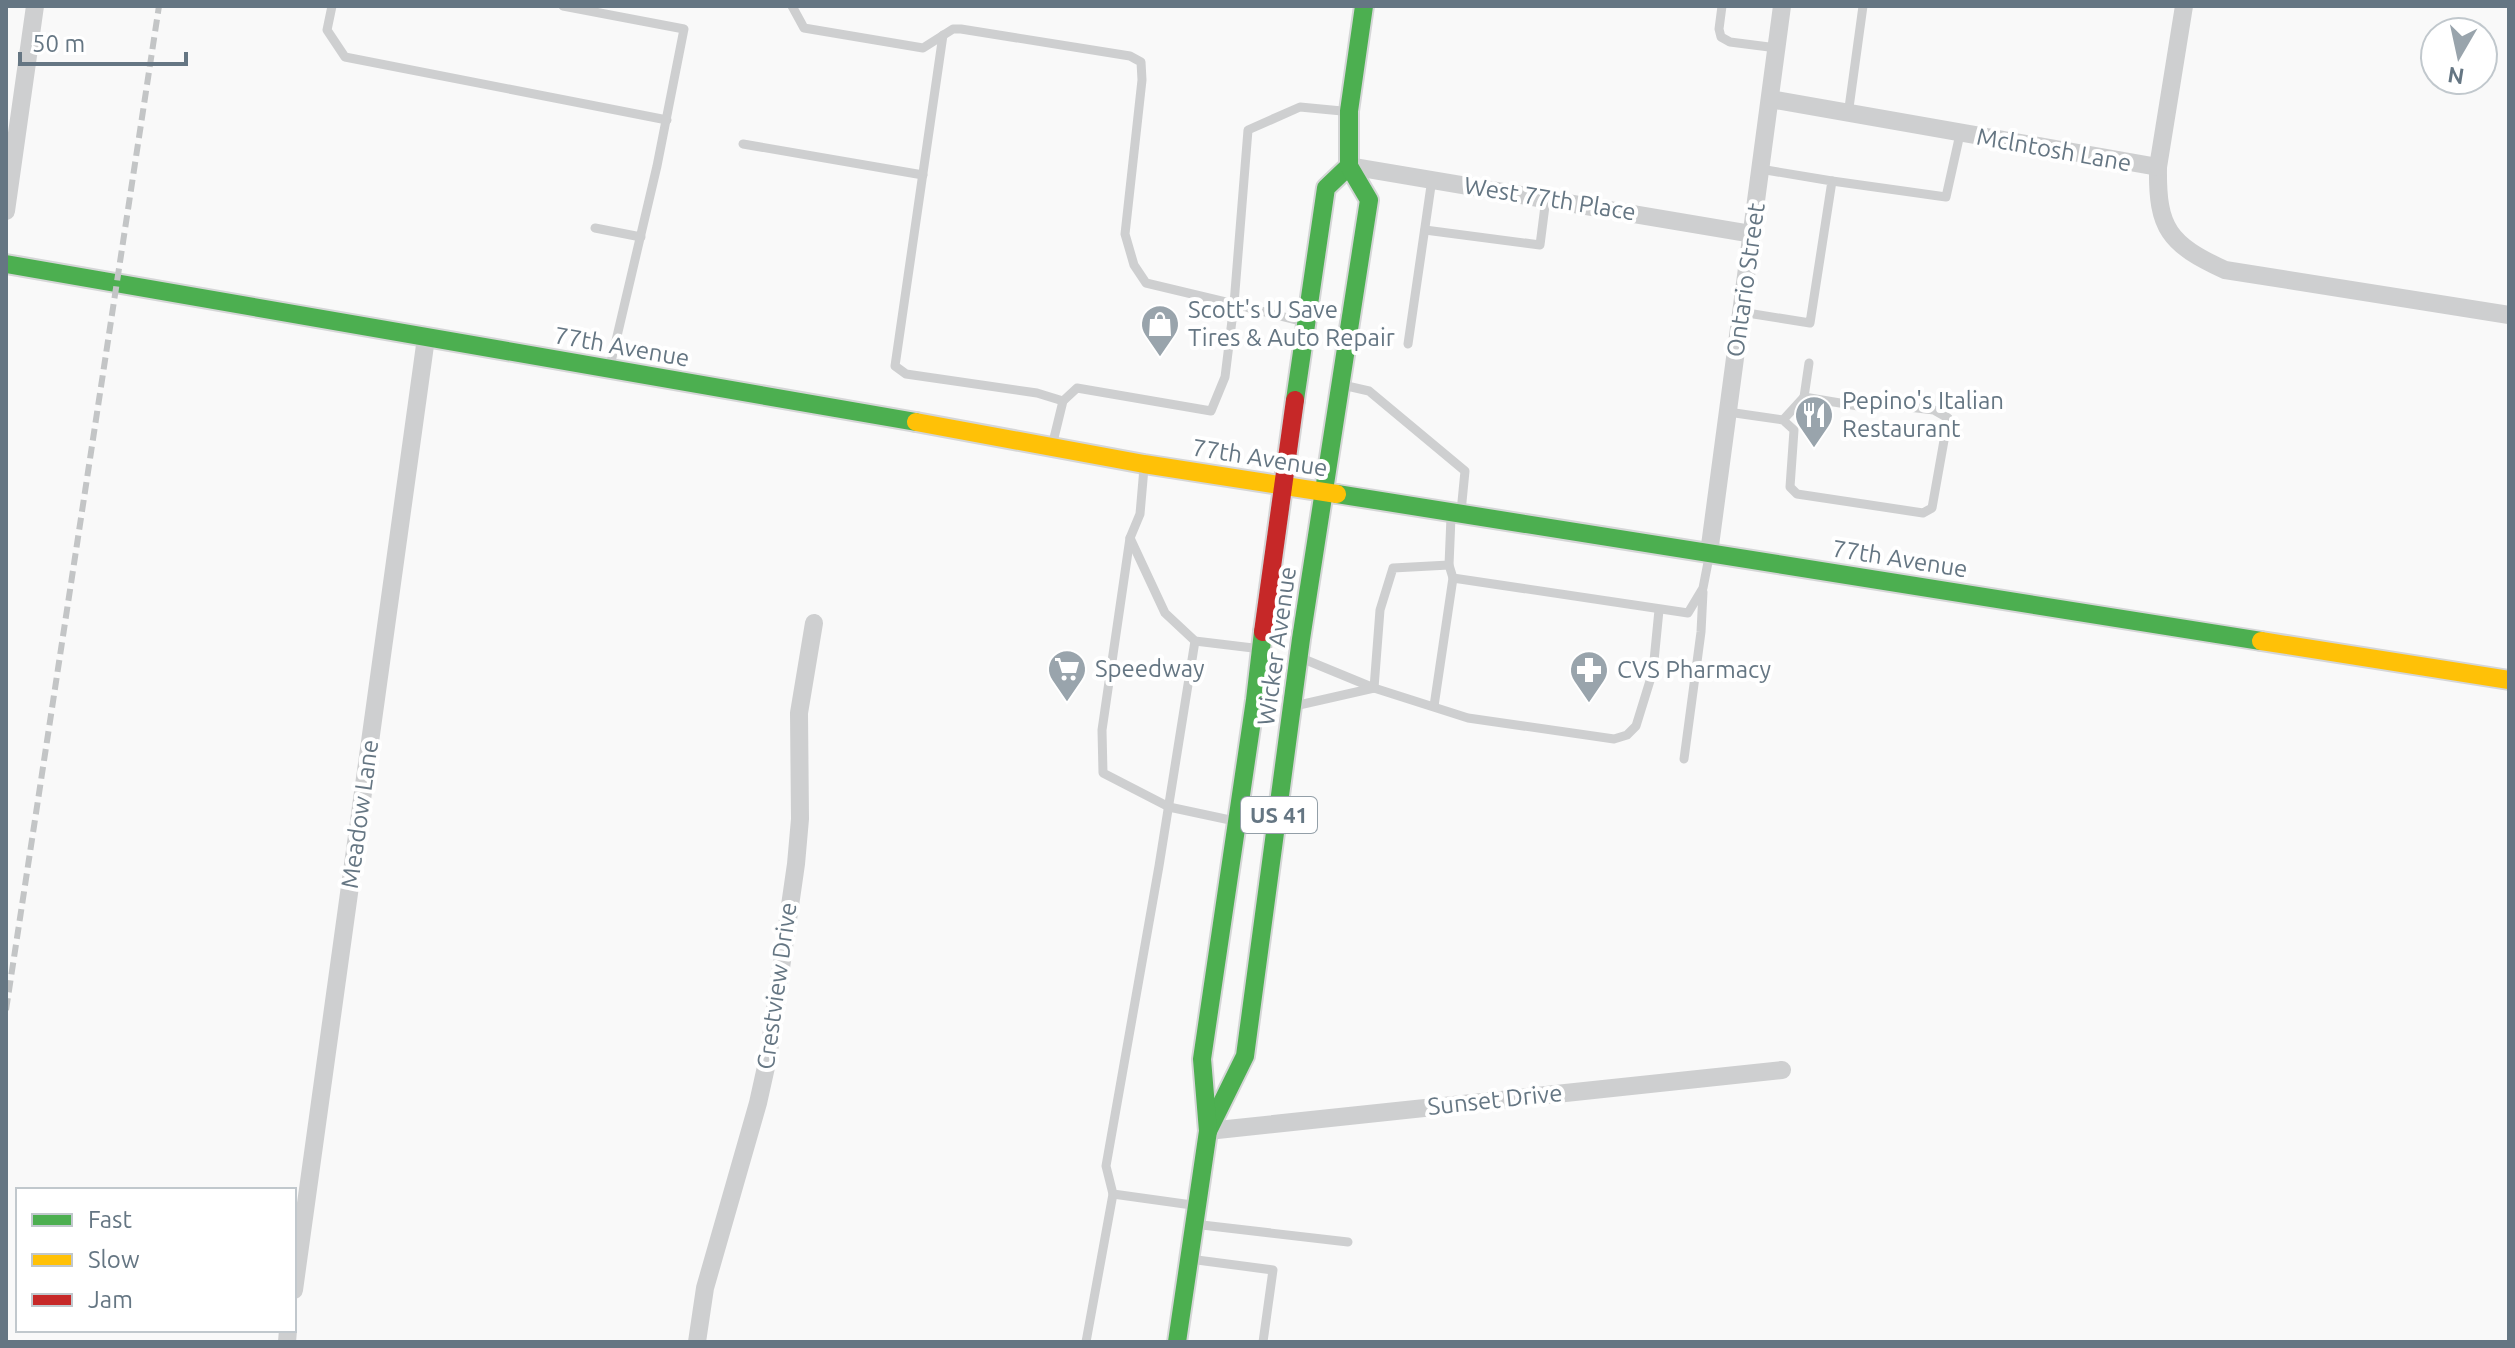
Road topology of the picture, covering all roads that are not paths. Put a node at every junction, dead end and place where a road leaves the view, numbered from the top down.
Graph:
1 (35, 6) edge
2 (332, 6) edge
3 (563, 6) edge
4 (792, 6) edge
5 (1364, 6) edge
6 (1722, 6) edge
7 (1782, 6) edge
8 (1863, 6) edge
9 (2184, 6) edge
10 (943, 35) junction
11 (1777, 48) junction
12 (1770, 99) junction
13 (1349, 111) junction
14 (1848, 115) junction
15 (667, 120) junction
16 (1960, 134) junction
17 (743, 144) dead end
18 (1349, 166) junction
19 (2158, 167) junction
20 (1760, 169) junction
21 (923, 175) junction
22 (1432, 179) junction
23 (1832, 181) junction
24 (1546, 198) junction
25 (6, 211) edge
26 (595, 228) dead end
27 (1425, 230) junction
28 (1752, 234) junction
29 (641, 237) junction
30 (6, 264) edge
31 (1234, 304) junction
32 (1741, 312) junction
33 (2509, 315) edge
34 (1307, 322) junction
35 (426, 338) junction
36 (1408, 344) dead end
37 (1809, 363) dead end
38 (609, 369) junction
39 (1340, 384) junction
40 (1804, 397) junction
41 (1063, 401) junction
42 (1728, 412) junction
43 (1783, 420) junction
44 (1053, 446) junction
45 (1144, 464) junction
46 (1283, 486) junction
47 (1325, 493) junction
48 (1456, 514) junction
49 (1130, 538) junction
50 (1709, 553) junction
51 (1449, 565) junction
52 (1453, 578) junction
53 (1703, 588) junction
54 (1659, 610) junction
55 (814, 623) dead end
56 (1195, 641) junction
57 (1260, 649) junction
58 (1299, 657) junction
59 (2509, 680) edge
60 (1374, 688) junction
61 (1294, 706) junction
62 (1434, 706) junction
63 (1684, 759) dead end
64 (1169, 807) junction
65 (1237, 821) junction
66 (1782, 1070) dead end
67 (1208, 1131) junction
68 (1113, 1194) junction
69 (1196, 1215) junction
70 (1348, 1242) dead end
71 (1189, 1259) junction
72 (296, 1276) edge
73 (697, 1342) edge
74 (1086, 1342) edge
75 (1177, 1342) edge
76 (1263, 1342) edge

1 - 25 street
2 - 15 lane
3 - 15 lane
4 - 10 lane
5 - 13 main road, Wicker Avenue / US 41
6 - 11 lane
7 - 11 street, Ontario Street
8 - 14 lane
9 - 19 street
10 - 21 lane
10 - 31 lane
11 - 12 street, Ontario Street
12 - 14 street, Mclntosh Lane
12 - 20 street, Ontario Street
13 - 18 main road, Wicker Avenue / US 41
13 - 31 lane
14 - 16 street, Mclntosh Lane
15 - 29 lane
16 - 19 street, Mclntosh Lane
16 - 23 lane
17 - 21 lane
18 - 22 street, West 77th Place
18 - 34 main road, Wicker Avenue / US 41
18 - 39 main road, Wicker Avenue / US 41
19 - 33 street, Mclntosh Lane
20 - 23 lane
20 - 28 street, Ontario Street
21 - 41 lane
22 - 24 street, West 77th Place
22 - 27 lane
23 - 32 lane
24 - 27 lane
24 - 28 street, West 77th Place
26 - 29 lane
27 - 36 lane
28 - 32 street, Ontario Street
29 - 38 lane
30 - 35 main road, 77th Avenue
31 - 34 lane
31 - 41 lane
32 - 42 street, Ontario Street
34 - 46 main road, Wicker Avenue / US 41
35 - 38 main road, 77th Avenue
35 - 72 street, Meadow Lane
37 - 40 lane
38 - 44 main road, 77th Avenue
39 - 47 main road, Wicker Avenue / US 41
39 - 48 lane
40 - 43 lane
40 - 43 lane
41 - 44 lane
42 - 43 lane
42 - 50 street, Ontario Street
44 - 45 main road, 77th Avenue
45 - 46 main road, 77th Avenue
45 - 49 lane
46 - 47 main road, 77th Avenue
46 - 57 main road, Wicker Avenue / US 41
47 - 48 main road, 77th Avenue
47 - 58 main road, Wicker Avenue / US 41
48 - 50 main road, 77th Avenue
48 - 51 lane
49 - 56 lane
49 - 64 lane
50 - 53 lane
50 - 59 main road, 77th Avenue
51 - 52 lane
51 - 60 lane
52 - 54 lane
52 - 62 lane
53 - 54 lane
53 - 63 lane
54 - 62 lane
55 - 73 street, Crestview Drive
56 - 57 lane
56 - 64 lane
57 - 65 main road, Wicker Avenue / US 41
58 - 60 lane
58 - 61 main road, Wicker Avenue / US 41
60 - 61 lane
60 - 62 lane
61 - 67 main road, Wicker Avenue / US 41
64 - 65 lane
64 - 68 lane
65 - 67 main road, Wicker Avenue / US 41
66 - 67 street, Sunset Drive
67 - 69 main road, Wicker Avenue / US 41
68 - 69 lane
68 - 74 lane
69 - 70 lane
69 - 71 main road, Wicker Avenue / US 41
71 - 75 main road, Wicker Avenue / US 41
71 - 76 lane

